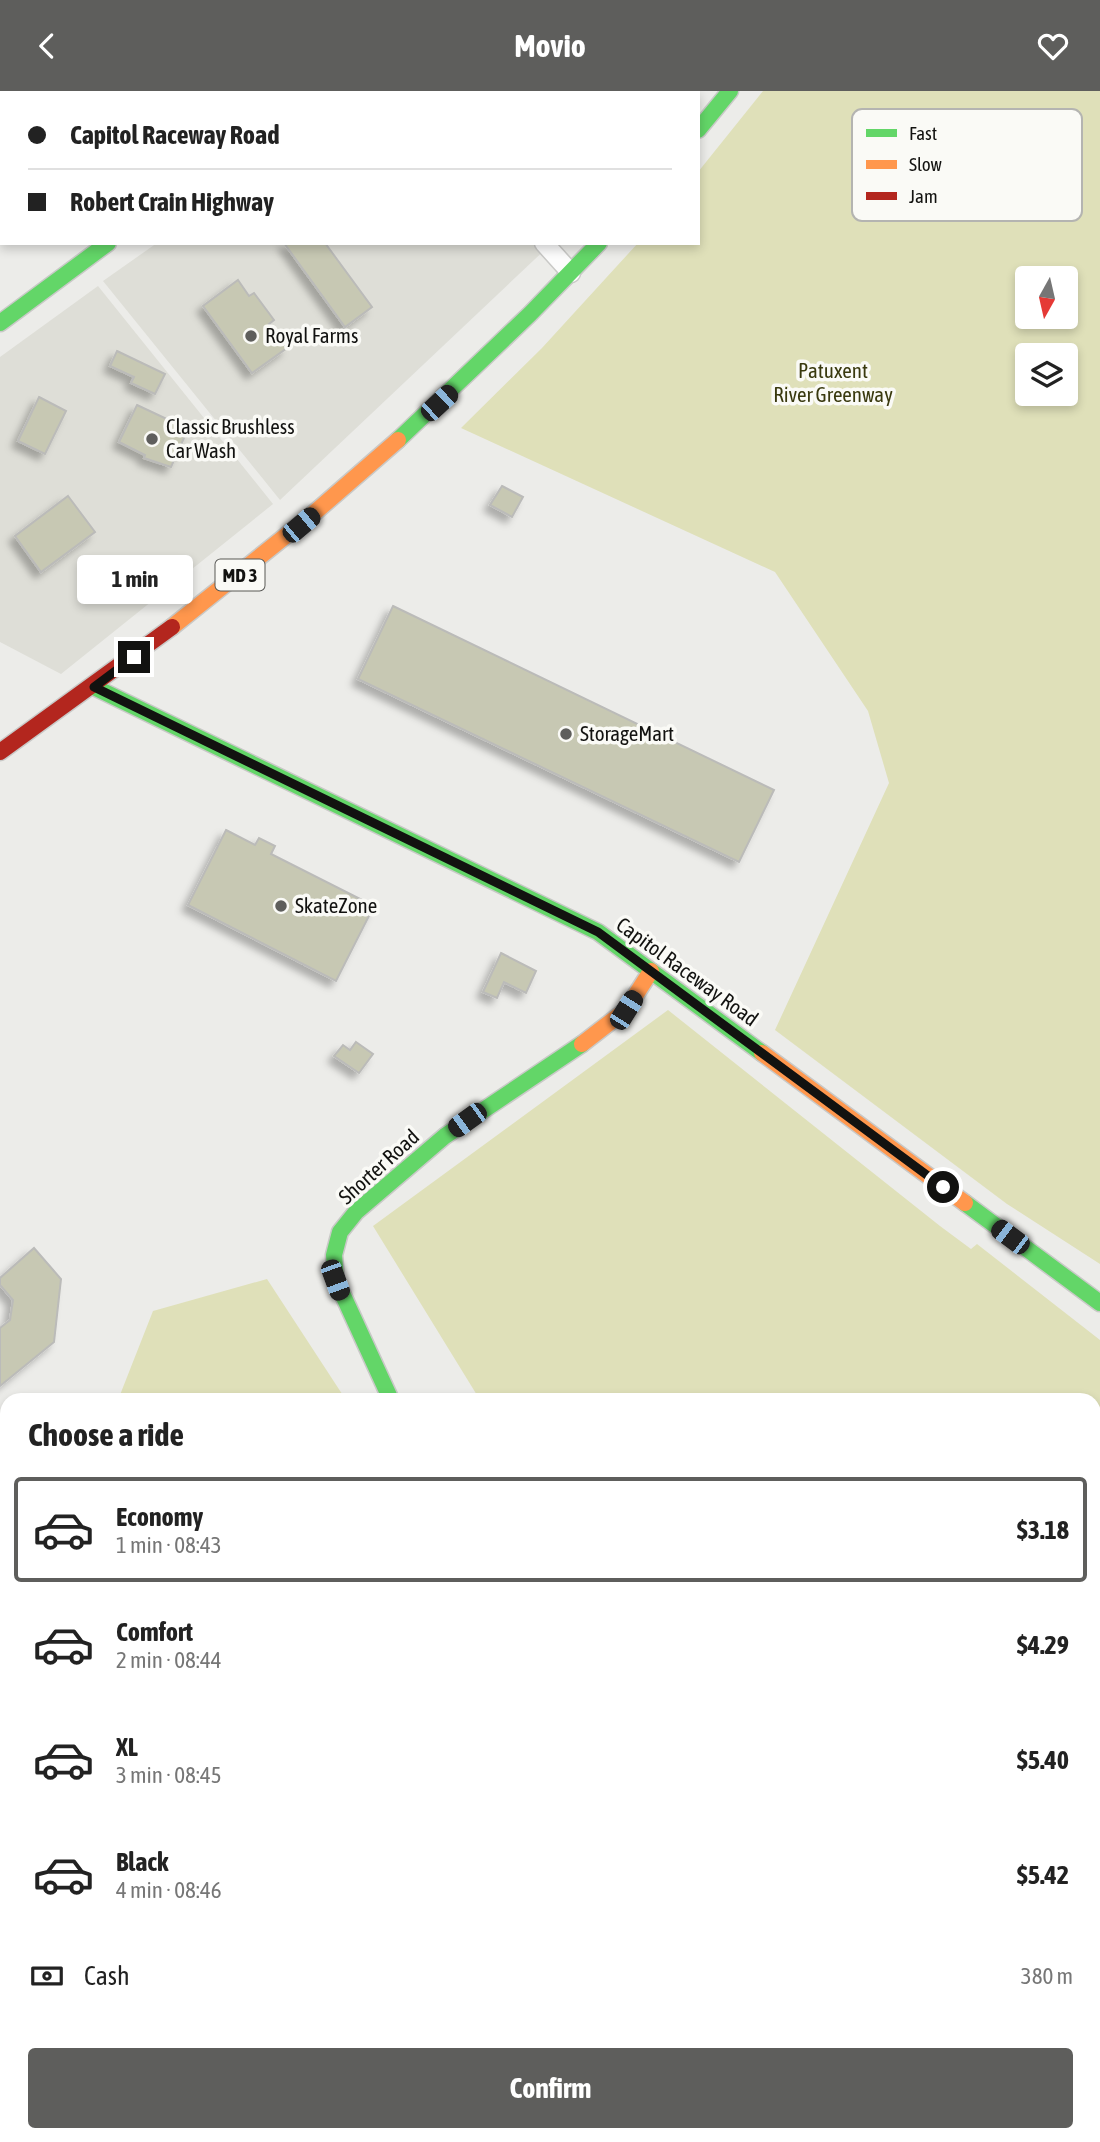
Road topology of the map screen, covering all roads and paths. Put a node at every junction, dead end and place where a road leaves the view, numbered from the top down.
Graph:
1 (730, 91) edge
2 (700, 128) edge
3 (105, 245) edge
4 (546, 245) edge
5 (597, 245) edge
6 (571, 273) junction
7 (0, 323) edge
8 (94, 687) junction
9 (0, 752) edge
10 (651, 971) junction
11 (1100, 1303) edge
12 (388, 1393) edge

1 - 2 main road
3 - 7 main road
4 - 6 street
5 - 6 main road, MD 3
6 - 8 main road, MD 3
8 - 9 main road, MD 3
8 - 10 main road, Capitol Raceway Road
10 - 11 main road, Capitol Raceway Road
10 - 12 main road, Shorter Road

